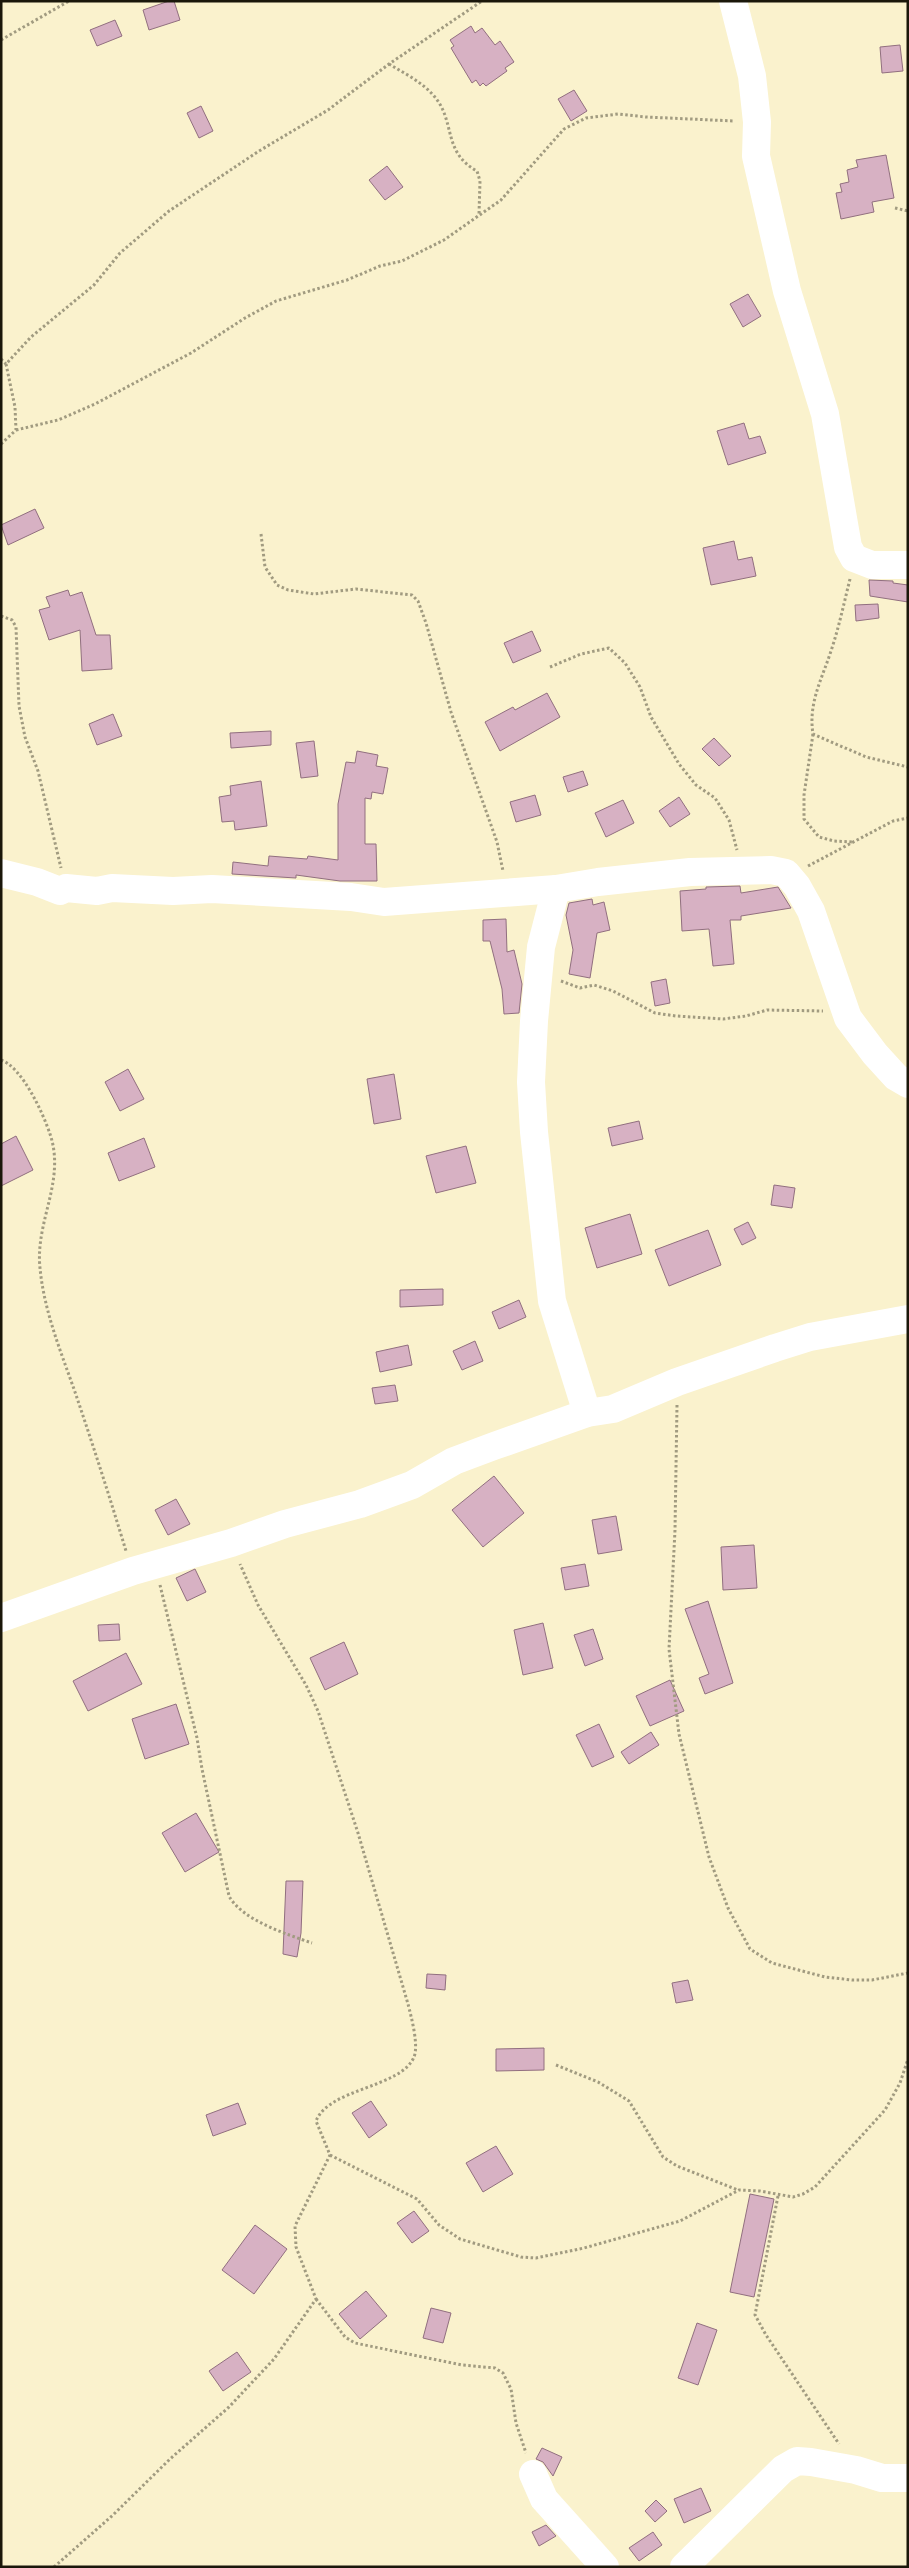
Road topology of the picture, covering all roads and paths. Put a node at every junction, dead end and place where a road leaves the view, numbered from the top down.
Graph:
1 (69, 1) edge
2 (482, 1) edge
3 (733, 1) edge
4 (2, 40) edge
5 (389, 64) junction
6 (757, 122) junction
7 (895, 208) dead end
8 (908, 211) edge
9 (479, 214) junction
10 (1, 359) edge
11 (6, 364) junction
12 (16, 430) junction
13 (1, 444) edge
14 (261, 534) dead end
15 (854, 558) junction
16 (908, 565) edge
17 (1, 616) edge
18 (550, 668) dead end
19 (813, 734) junction
20 (908, 767) edge
21 (908, 818) edge
22 (853, 842) junction
23 (738, 870) junction
24 (1, 874) edge
25 (789, 875) junction
26 (66, 888) junction
27 (556, 888) junction
28 (508, 891) junction
29 (539, 973) junction
30 (848, 1018) junction
31 (1, 1060) edge
32 (908, 1084) edge
33 (908, 1318) edge
34 (677, 1382) junction
35 (587, 1413) junction
36 (231, 1543) junction
37 (144, 1568) junction
38 (1, 1618) edge
39 (312, 1943) dead end
40 (908, 1973) edge
41 (908, 2059) edge
42 (556, 2065) dead end
43 (330, 2155) junction
44 (739, 2190) junction
45 (778, 2196) junction
46 (316, 2300) junction
47 (856, 2470) junction
48 (533, 2474) joint
49 (908, 2478) edge
50 (54, 2567) edge
51 (605, 2567) edge
52 (684, 2567) edge

1 - 4 path
2 - 5 path
3 - 6 street
5 - 9 path
5 - 11 path
6 - 9 path
6 - 15 street
7 - 8 path
9 - 12 path
10 - 11 path
11 - 12 path
12 - 13 path
14 - 28 path
15 - 16 street
15 - 19 path
17 - 26 path
18 - 23 path
19 - 20 path
19 - 22 path
21 - 22 path
22 - 25 path
23 - 25 street
23 - 27 street
24 - 26 street
25 - 30 street
26 - 28 street
27 - 28 street
27 - 29 street
29 - 30 path
29 - 35 street
30 - 32 street
31 - 37 path
33 - 34 street
34 - 35 street
34 - 40 path
35 - 36 street
36 - 37 street
36 - 43 path
37 - 38 street
37 - 39 path
41 - 45 path
42 - 44 path
43 - 44 path
43 - 46 path
44 - 45 path
45 - 47 path
46 - 48 path
46 - 50 path
47 - 49 street
47 - 52 street
48 - 51 street

